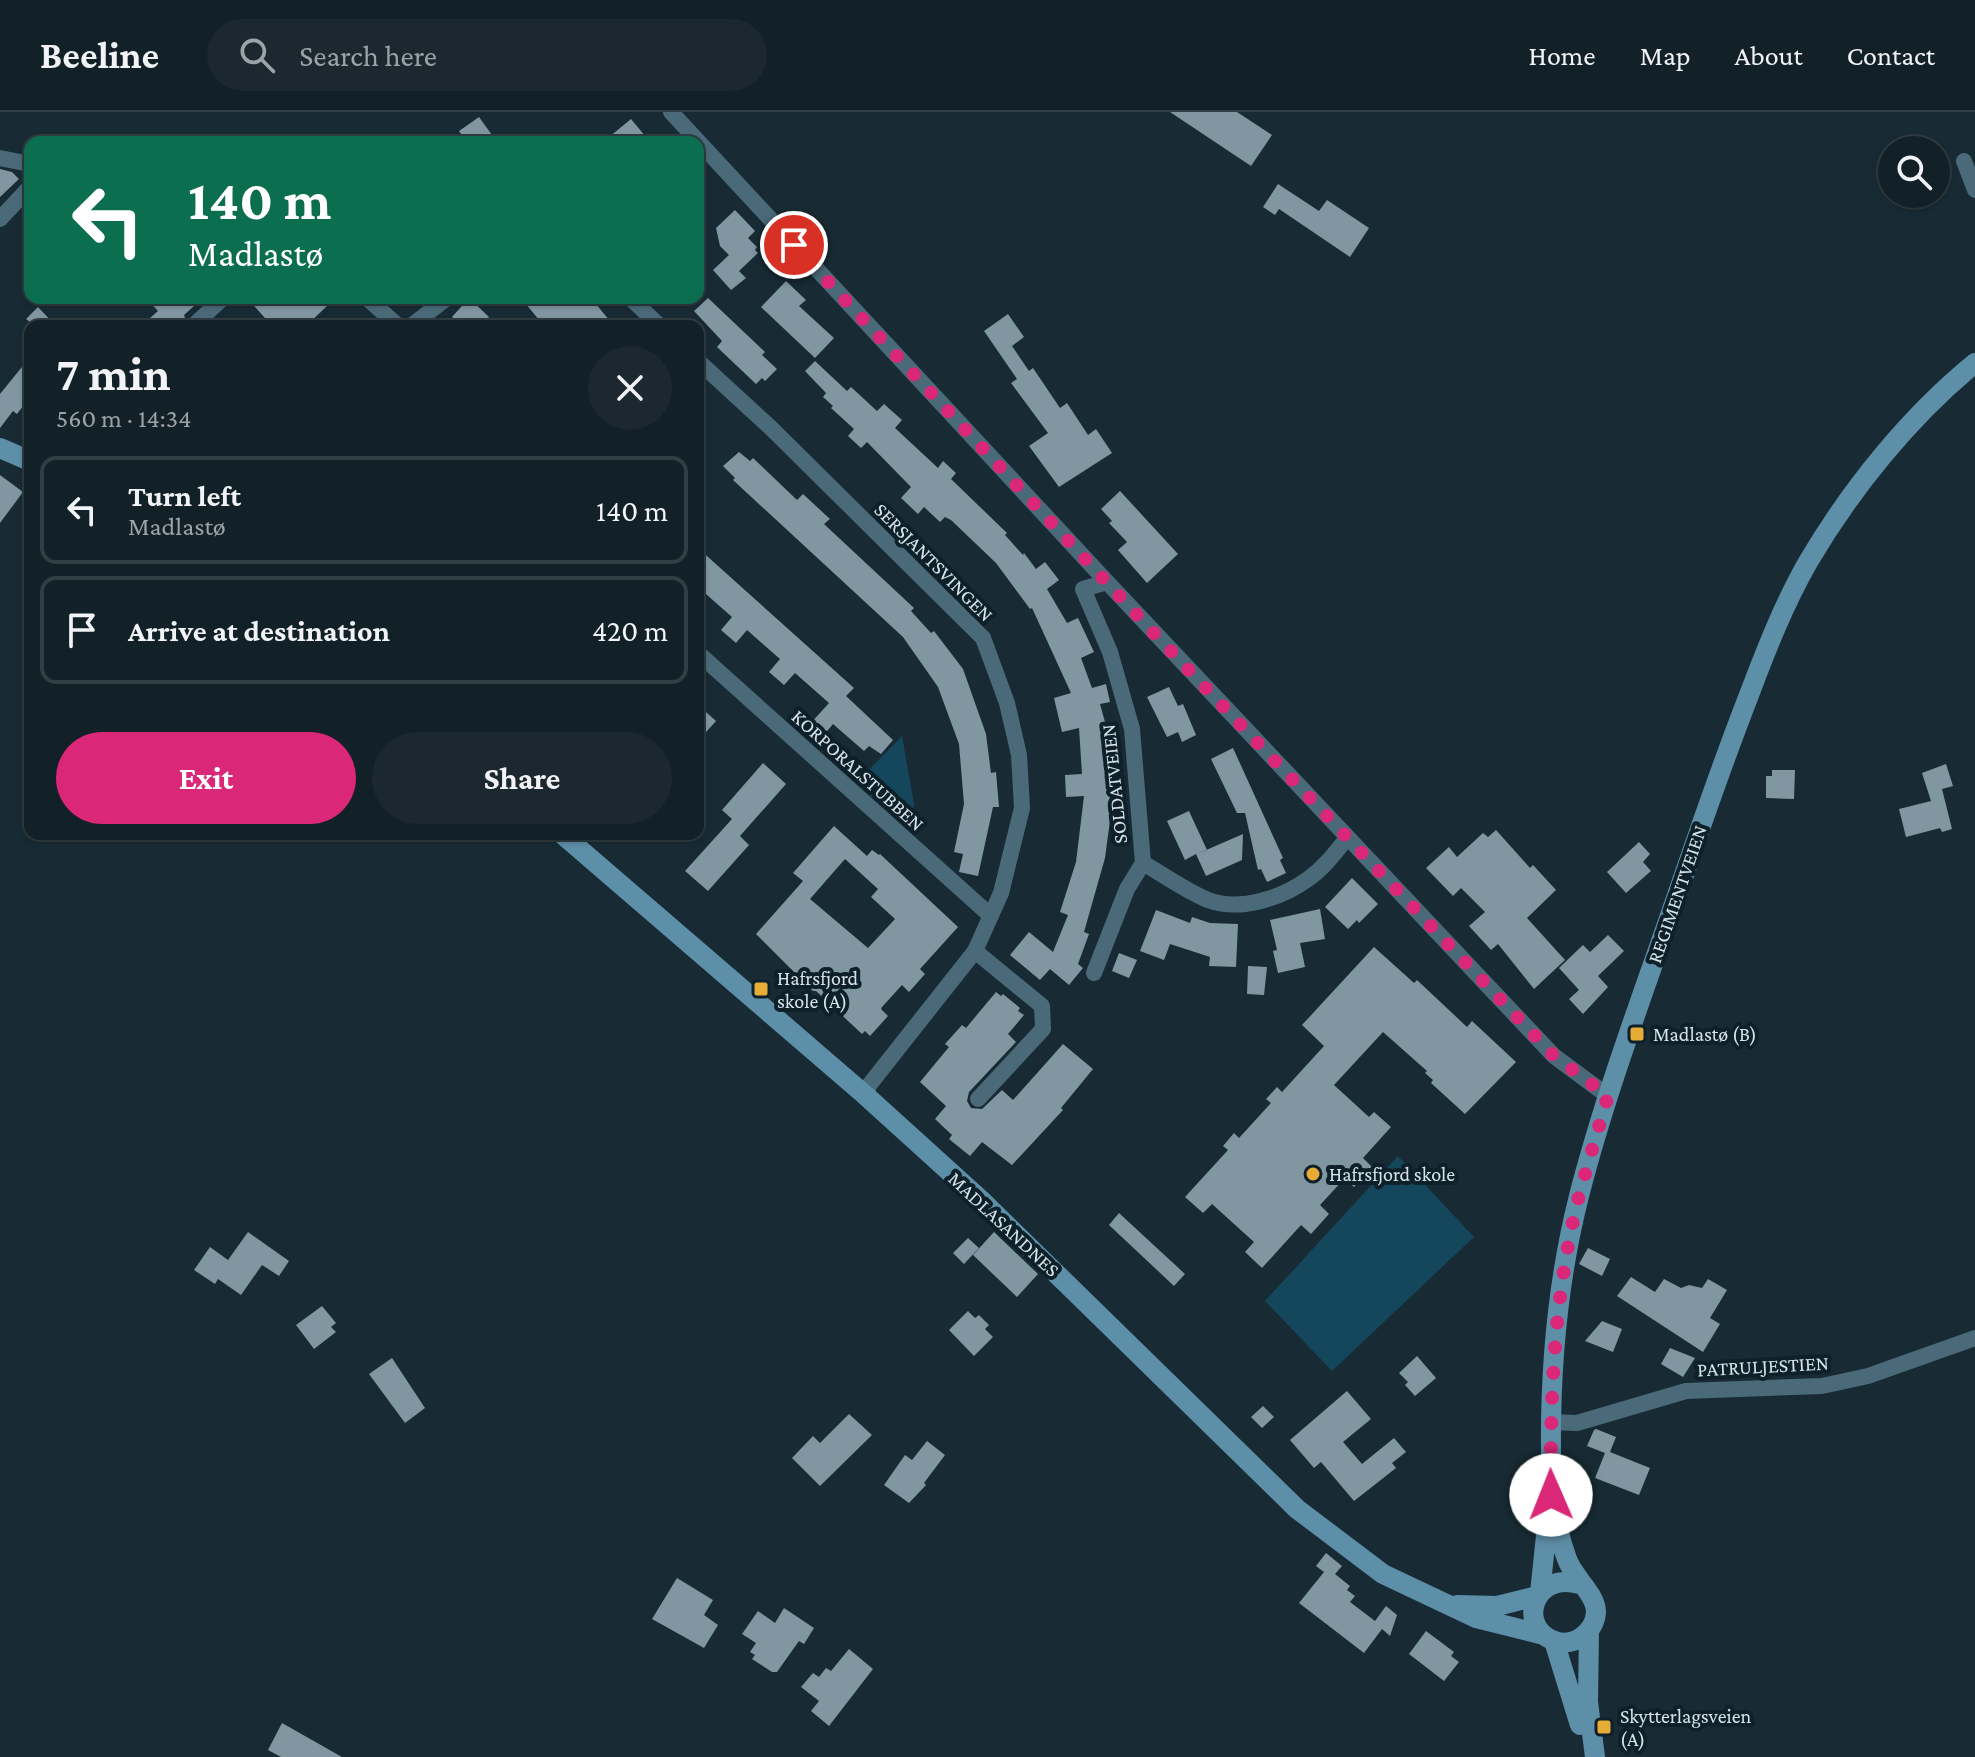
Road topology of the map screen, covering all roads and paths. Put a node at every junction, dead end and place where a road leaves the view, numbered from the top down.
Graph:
1 (671, 112) edge
2 (693, 136) edge
3 (704, 148) edge
4 (0, 158) edge
5 (1964, 161) dead end
6 (24, 163) edge
7 (1975, 190) edge
8 (24, 193) edge
9 (0, 219) edge
10 (217, 304) edge
11 (374, 304) edge
12 (439, 304) edge
13 (636, 304) edge
14 (199, 320) edge
15 (391, 320) edge
16 (419, 320) edge
17 (654, 320) edge
18 (1975, 363) edge
19 (704, 367) edge
20 (1, 450) edge
21 (24, 459) edge
22 (1107, 582) junction
23 (704, 658) edge
24 (1347, 838) junction
25 (569, 840) edge
26 (1143, 863) junction
27 (991, 916) junction
28 (975, 951) junction
29 (1094, 973) dead end
30 (865, 1095) junction
31 (1608, 1096) junction
32 (978, 1099) dead end
33 (1975, 1338) edge
34 (1550, 1422) junction
35 (1551, 1495) junction
36 (1579, 1584) junction
37 (1539, 1595) junction
38 (1449, 1605) junction
39 (1589, 1630) junction
40 (1549, 1638) junction
41 (1593, 1757) edge

1 - 2 street
3 - 22 street
4 - 6 street
5 - 7 street
8 - 9 street
10 - 14 street
11 - 15 street
12 - 16 street
13 - 17 street
18 - 31 main road, REGIMENTVEIEN
19 - 27 street, SERSJANTSVINGEN
20 - 21 main road
22 - 24 street
22 - 26 street, SOLDATVEIEN
23 - 27 street, KORPORALSTUBBEN
24 - 26 street, SOLDATVEIEN
24 - 31 street
25 - 30 main road, MADLASANDNES
26 - 29 street, SOLDATVEIEN
27 - 28 street, SERSJANTSVINGEN
28 - 30 street, SERSJANTSVINGEN
28 - 32 street
30 - 38 main road, MADLASANDNES
31 - 34 main road, REGIMENTVEIEN
33 - 34 street, PATRULJESTIEN
34 - 35 main road, REGIMENTVEIEN
35 - 36 main road, REGIMENTVEIEN
35 - 37 main road, REGIMENTVEIEN
36 - 37 main road
36 - 39 main road
37 - 38 main road, MADLASANDNES
37 - 40 main road
38 - 40 main road, MADLASANDNES
39 - 40 main road
39 - 41 main road
40 - 41 main road

